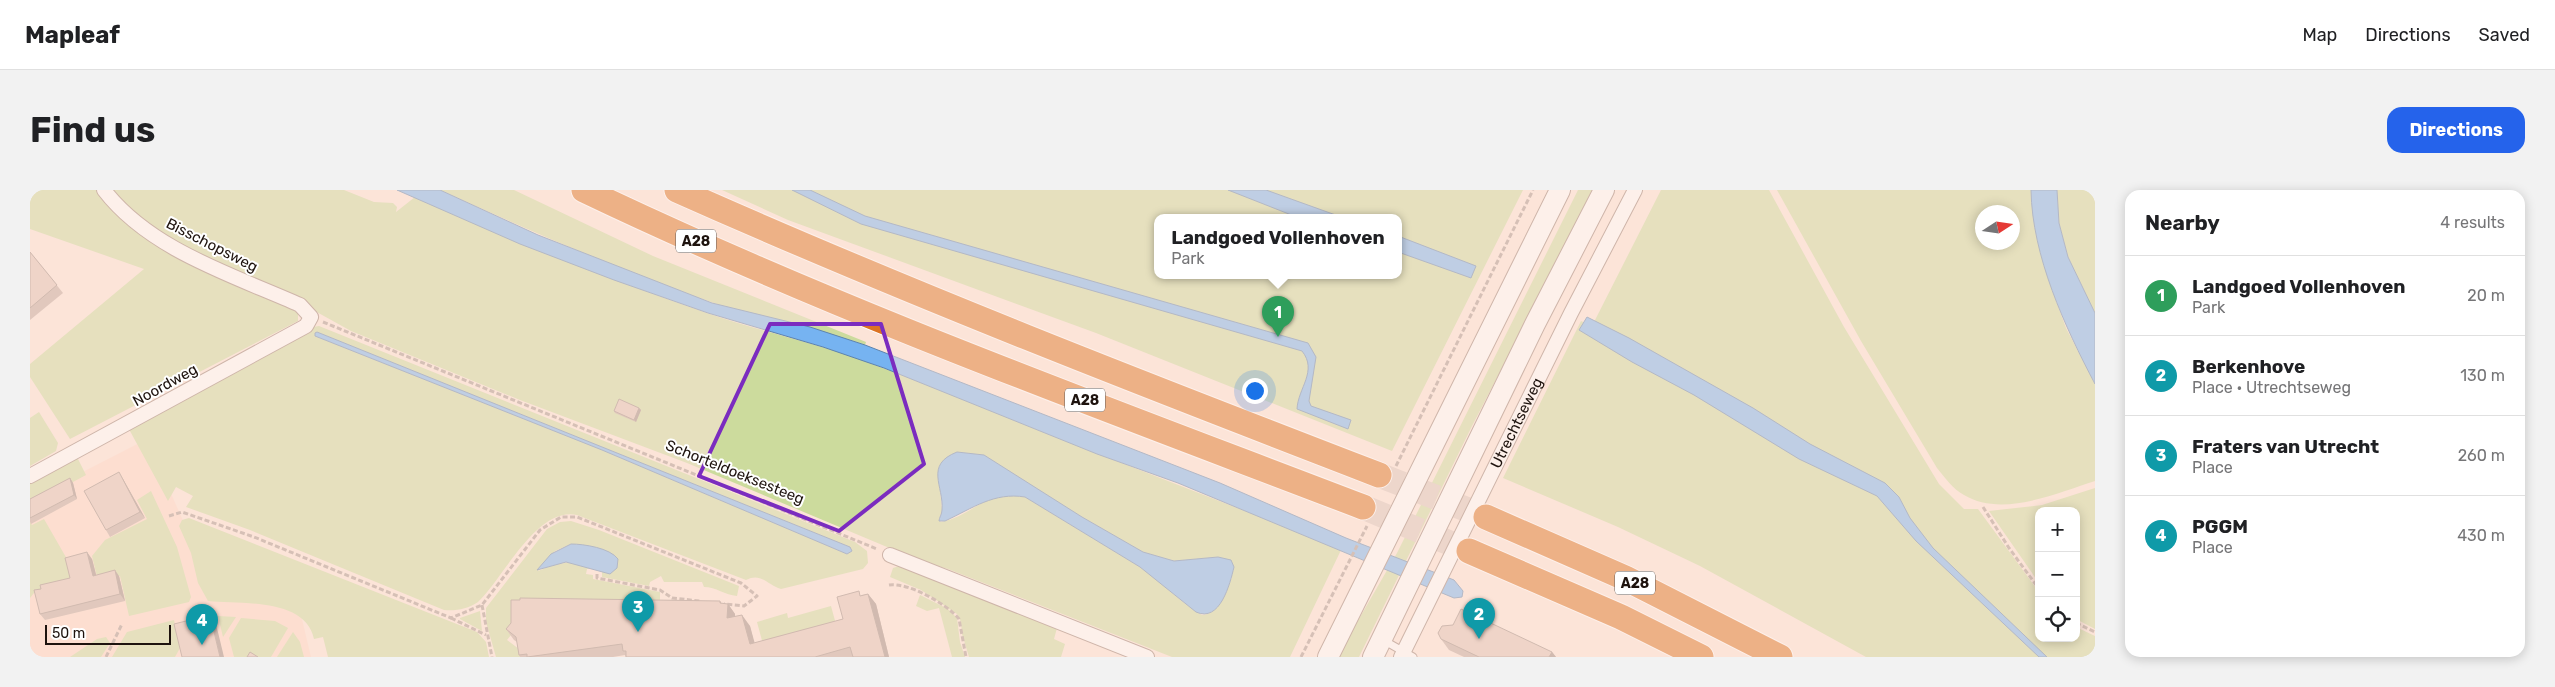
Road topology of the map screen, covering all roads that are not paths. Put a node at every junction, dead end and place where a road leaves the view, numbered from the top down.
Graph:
1 (104, 190) edge
2 (584, 190) edge
3 (677, 190) edge
4 (1560, 190) edge
5 (1604, 190) edge
6 (1635, 190) edge
7 (311, 317) joint
8 (1379, 475) tunnel mouth
9 (30, 476) edge
10 (1363, 507) tunnel mouth
11 (1486, 517) tunnel mouth
12 (1469, 550) tunnel mouth
13 (890, 555) road end
14 (1377, 648) edge
15 (1406, 655) edge
16 (1147, 657) edge
17 (1328, 657) edge
18 (1701, 657) edge
19 (1780, 657) edge

1 - 7 street, Bisschopsweg
2 - 10 highway, A28
3 - 8 highway, A28
4 - 17 main road
5 - 14 main road, Utrechtseweg
6 - 15 street, Utrechtseweg
7 - 9 street, Noordweg
11 - 19 highway, A28
12 - 18 highway, A28
13 - 16 street
14 - 15 lane

